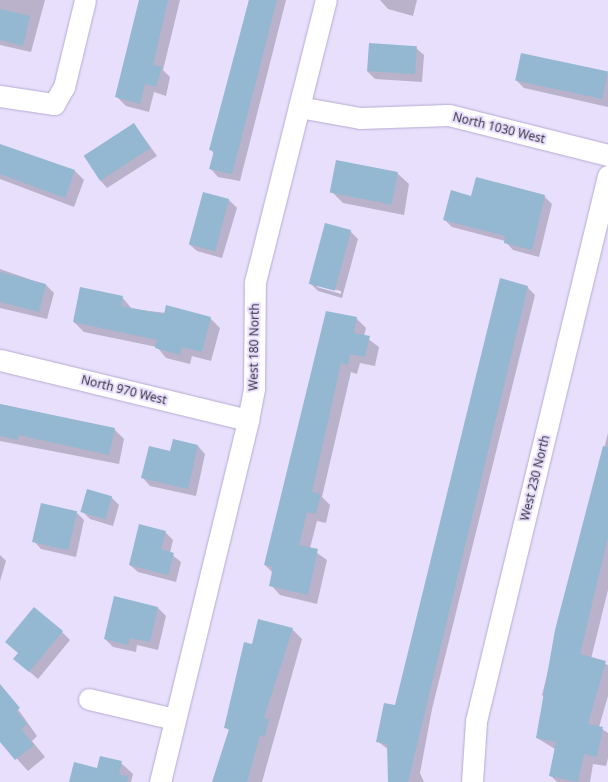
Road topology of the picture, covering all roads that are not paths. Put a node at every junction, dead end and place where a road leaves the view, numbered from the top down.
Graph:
1 (85, 0) edge
2 (326, 0) edge
3 (0, 96) edge
4 (299, 107) junction
5 (608, 155) edge
6 (608, 176) edge
7 (0, 360) edge
8 (248, 420) junction
9 (89, 699) dead end
10 (174, 719) junction
11 (160, 782) edge
12 (472, 782) edge

1 - 3 street
2 - 4 street, West 180 North
4 - 5 street, North 1030 West
4 - 8 street, West 180 North
6 - 12 street, West 230 North
7 - 8 street, North 970 West
8 - 10 street, West 180 North
9 - 10 street
10 - 11 street, West 180 North

